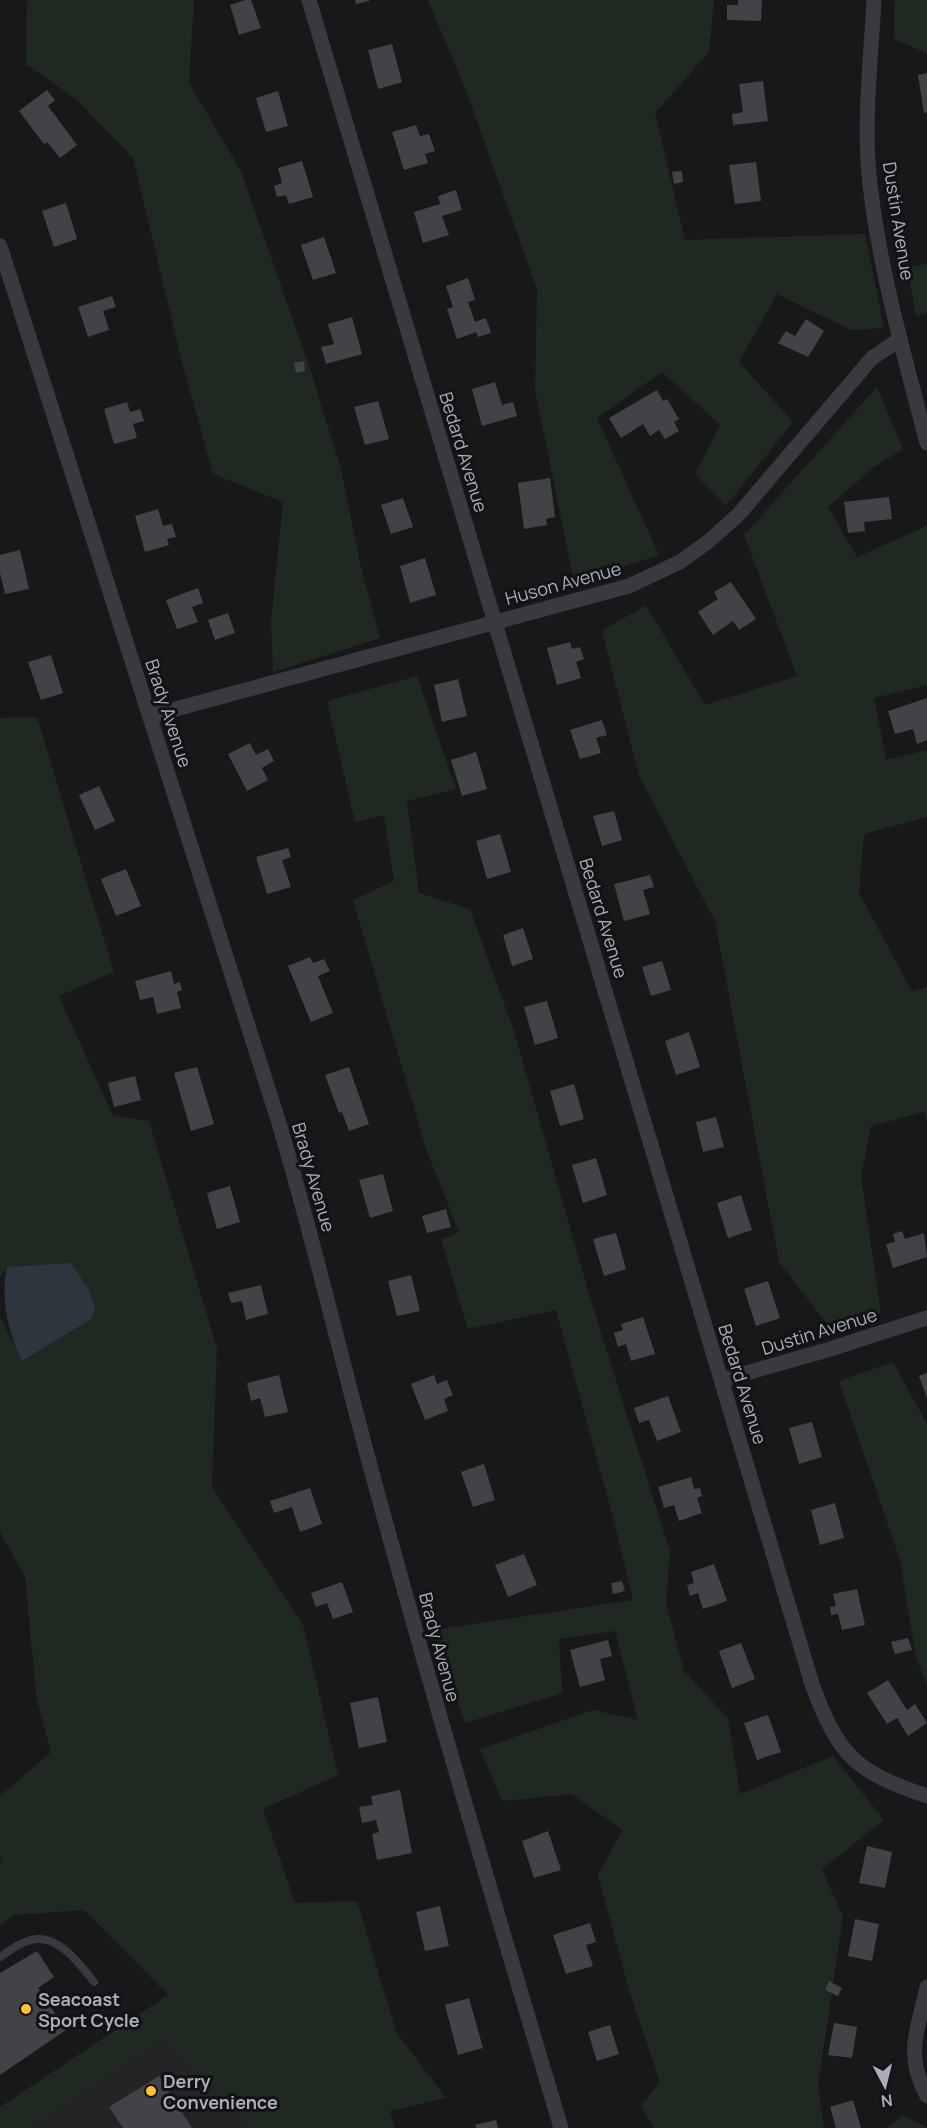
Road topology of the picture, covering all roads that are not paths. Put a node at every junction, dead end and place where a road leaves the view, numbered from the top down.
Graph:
1 (309, 0) edge
2 (874, 0) edge
3 (0, 246) edge
4 (900, 339) junction
5 (927, 443) edge
6 (495, 622) junction
7 (150, 716) junction
8 (927, 1318) edge
9 (722, 1380) junction
10 (927, 1796) edge
11 (0, 1957) edge
12 (94, 1982) dead end
13 (927, 1987) edge
14 (927, 2096) edge
15 (561, 2128) edge

1 - 6 street, Bedard Avenue
2 - 4 street, Dustin Avenue
3 - 7 street, Brady Avenue
4 - 5 street, Dustin Avenue
4 - 6 street, Huson Avenue
6 - 7 street, Huson Avenue
6 - 9 street, Bedard Avenue
7 - 15 street, Brady Avenue
8 - 9 street, Dustin Avenue
9 - 10 street, Bedard Avenue
11 - 12 lane
13 - 14 street

